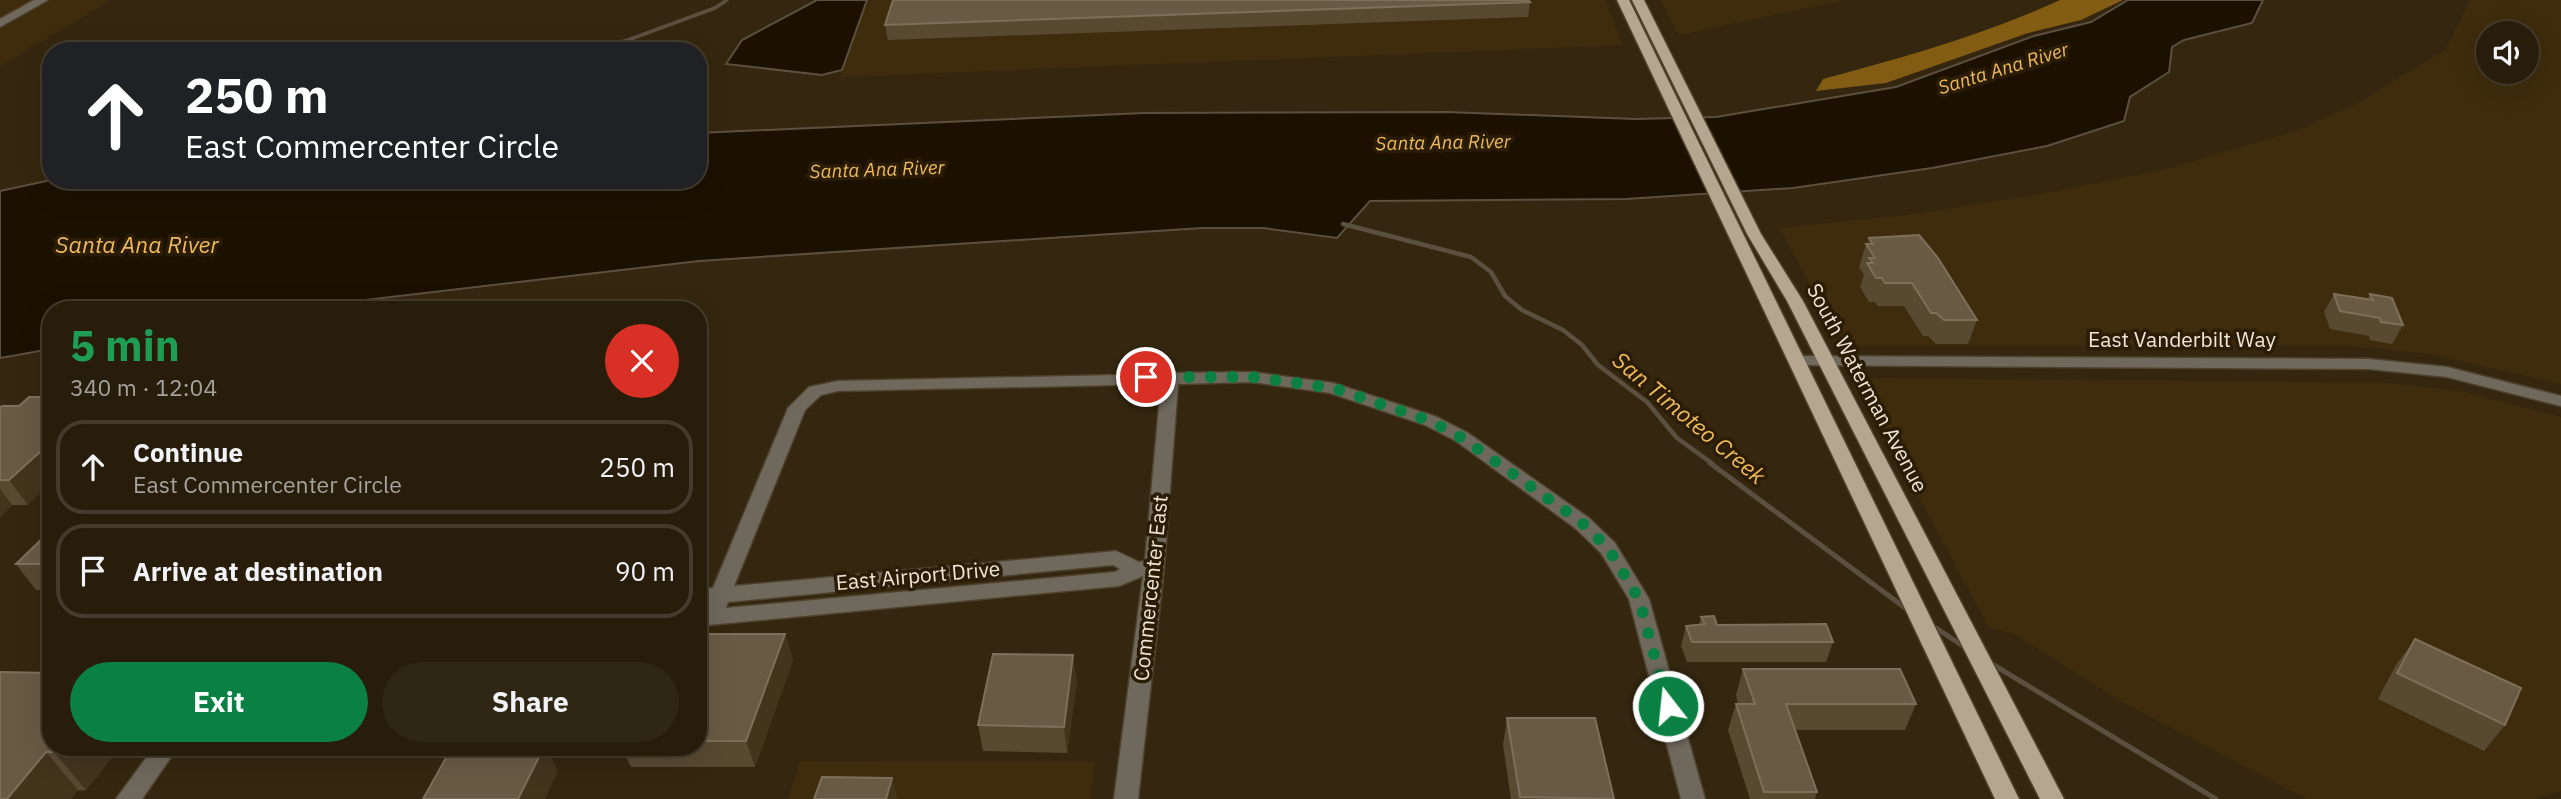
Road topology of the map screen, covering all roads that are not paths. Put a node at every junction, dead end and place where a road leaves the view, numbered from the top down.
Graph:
1 (42, 0) edge
2 (1623, 0) edge
3 (1638, 0) edge
4 (0, 24) edge
5 (1798, 362) junction
6 (1826, 362) junction
7 (1170, 376) junction
8 (2561, 401) edge
9 (1145, 569) junction
10 (721, 595) junction
11 (707, 596) edge
12 (707, 614) edge
13 (707, 617) edge
14 (160, 756) edge
15 (128, 799) edge
16 (1126, 799) edge
17 (1693, 799) edge
18 (2007, 799) edge
19 (2052, 799) edge

1 - 4 street
2 - 5 main road
3 - 6 main road, South Waterman Avenue
5 - 6 street, East Vanderbilt Way
5 - 18 main road
6 - 8 street, East Vanderbilt Way
6 - 19 main road, South Waterman Avenue
7 - 9 street, Commercenter East
7 - 10 street
7 - 17 street
9 - 10 street, East Airport Drive
9 - 13 street, East Airport Drive
9 - 16 street, Commercenter East
10 - 11 street, East Airport Drive
10 - 12 street
14 - 15 street

